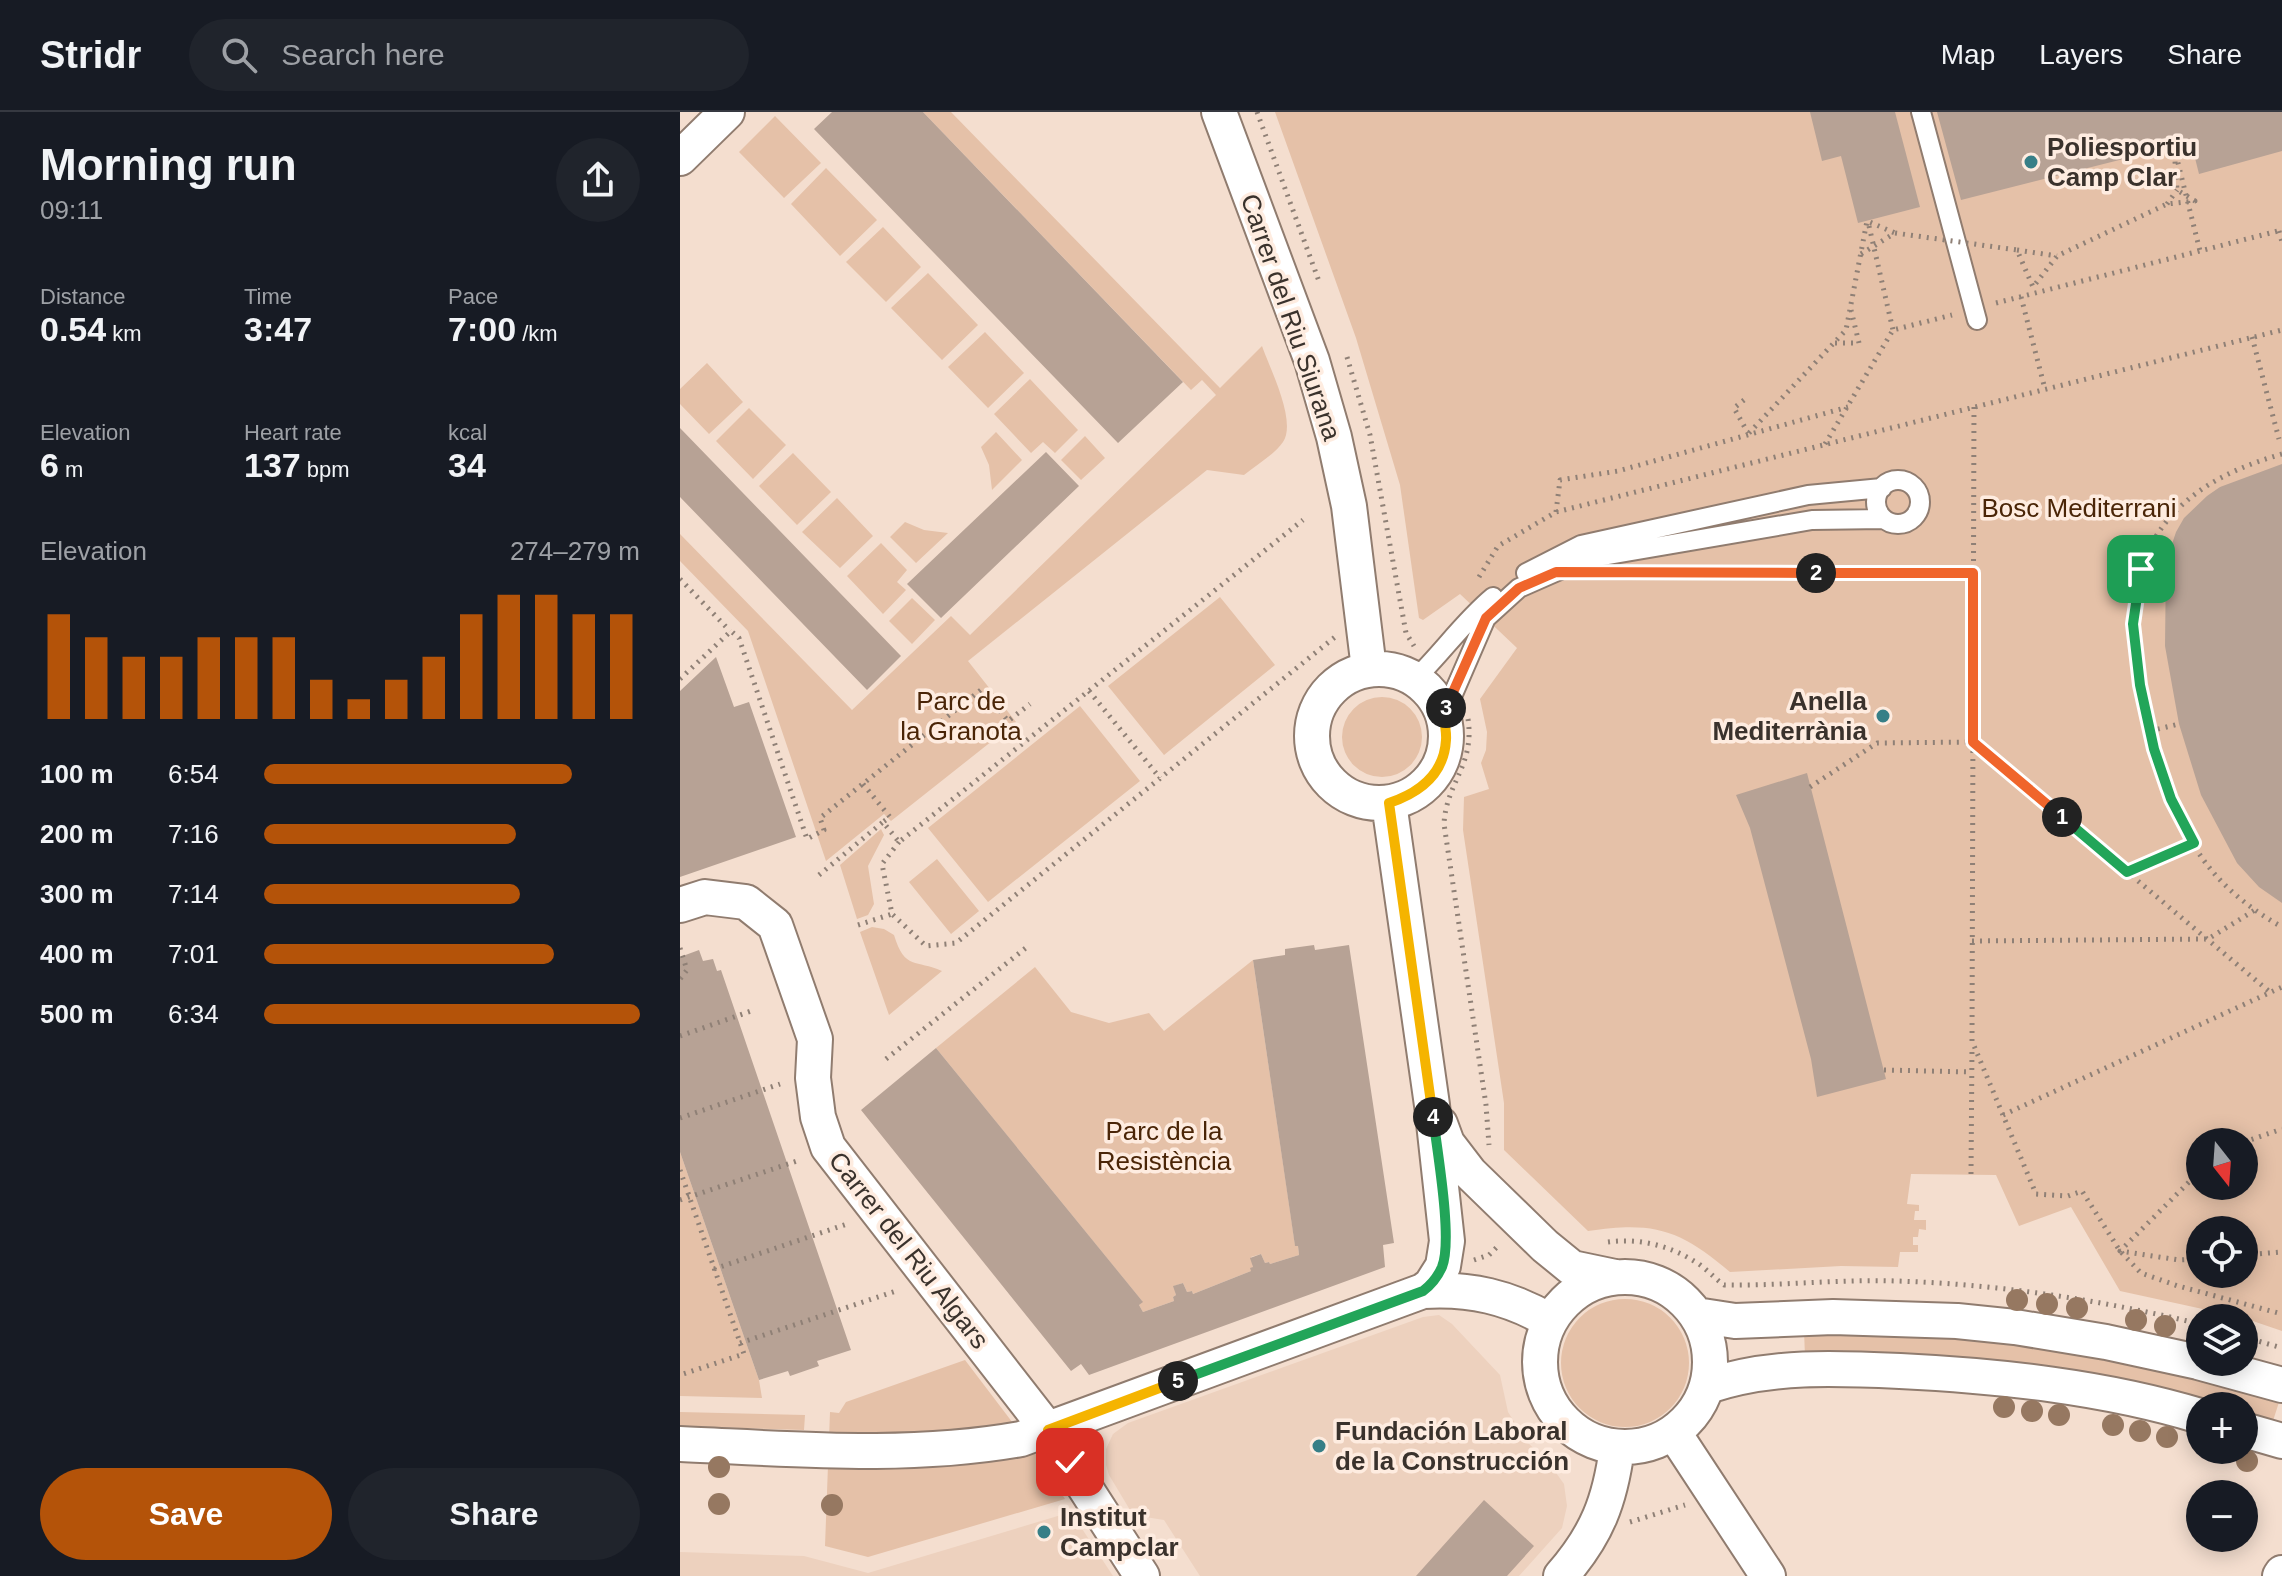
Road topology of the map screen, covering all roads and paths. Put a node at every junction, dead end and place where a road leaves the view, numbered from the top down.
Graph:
1 (727, 112) edge
2 (1219, 112) edge
3 (1921, 112) edge
4 (680, 158) edge
5 (2177, 190) junction
6 (2167, 204) junction
7 (1867, 221) junction
8 (2281, 230) edge
9 (1895, 233) junction
10 (2282, 242) edge
11 (2017, 250) junction
12 (2200, 251) junction
13 (1861, 254) junction
14 (2057, 256) junction
15 (2021, 297) junction
16 (1851, 306) junction
17 (1975, 315) junction
18 (1893, 330) junction
19 (2282, 330) edge
20 (2252, 337) junction
21 (1834, 343) junction
22 (2045, 389) junction
23 (1744, 400) dead end
24 (1848, 407) junction
25 (1974, 407) junction
26 (1748, 433) junction
27 (2279, 439) dead end
28 (1825, 444) junction
29 (2282, 454) edge
30 (2215, 480) junction
31 (2220, 487) dead end
32 (1882, 488) junction
33 (1556, 512) junction
34 (1884, 519) junction
35 (1303, 520) dead end
36 (1483, 571) junction
37 (1529, 571) junction
38 (1651, 572) dead end
39 (1973, 573) junction
40 (680, 579) edge
41 (1477, 580) dead end
42 (730, 631) junction
43 (1338, 634) dead end
44 (1369, 669) junction
45 (680, 679) edge
46 (1415, 679) junction
47 (1089, 691) junction
48 (1030, 704) dead end
49 (1444, 715) junction
50 (2179, 724) dead end
51 (2150, 731) junction
52 (1973, 742) junction
53 (1160, 778) junction
54 (863, 784) junction
55 (1810, 787) dead end
56 (1389, 803) junction
57 (883, 822) junction
58 (899, 842) junction
59 (2194, 843) junction
60 (2127, 872) junction
61 (819, 875) dead end
62 (680, 905) edge
63 (2255, 910) junction
64 (892, 914) junction
65 (858, 925) dead end
66 (2282, 927) edge
67 (2208, 939) junction
68 (1972, 941) junction
69 (1027, 947) dead end
70 (680, 948) edge
71 (680, 979) edge
72 (2282, 987) edge
73 (2271, 993) junction
74 (754, 1010) dead end
75 (680, 1036) edge
76 (1972, 1041) junction
77 (886, 1059) dead end
78 (1884, 1070) dead end
79 (1972, 1072) junction
80 (780, 1084) dead end
81 (1432, 1105) junction
82 (2003, 1115) junction
83 (680, 1118) edge
84 (2282, 1129) edge
85 (2258, 1137) edge
86 (808, 1157) dead end
87 (680, 1170) edge
88 (1971, 1174) dead end
89 (2186, 1185) edge
90 (689, 1197) junction
91 (680, 1200) edge
92 (858, 1220) dead end
93 (1508, 1235) dead end
94 (1598, 1243) dead end
95 (1545, 1246) junction
96 (2120, 1251) junction
97 (2282, 1252) edge
98 (2258, 1254) edge
99 (2186, 1260) edge
100 (1466, 1263) dead end
101 (714, 1269) junction
102 (1615, 1277) junction
103 (911, 1285) dead end
104 (1423, 1291) junction
105 (1558, 1311) junction
106 (2282, 1314) edge
107 (1696, 1315) junction
108 (2186, 1321) edge
109 (2258, 1341) edge
110 (740, 1343) junction
111 (2282, 1348) edge
112 (680, 1375) edge
113 (2282, 1385) edge
114 (1708, 1386) junction
115 (2186, 1413) edge
116 (1048, 1430) junction
117 (1674, 1433) junction
118 (2258, 1434) edge
119 (2282, 1441) edge
120 (680, 1444) edge
121 (1617, 1448) junction
122 (1693, 1503) dead end
123 (1630, 1522) dead end
124 (1142, 1576) edge
125 (1561, 1576) edge
126 (1768, 1576) edge

1 - 4 street
2 - 44 street, Carrer del Riu Siurana
3 - 17 lane
5 - 6 path, bridge
5 - 6 path, bridge
5 - 12 path, bridge
6 - 14 path, bridge
7 - 9 path
7 - 13 path
7 - 18 path
8 - 10 path
8 - 12 path
9 - 11 path, bridge
9 - 13 path, bridge
11 - 14 path
11 - 14 path, bridge
12 - 15 path
13 - 16 path
15 - 17 path
15 - 22 path
16 - 21 path
16 - 21 path
17 - 18 path
18 - 24 path
19 - 20 path
20 - 22 path
20 - 27 path
21 - 26 path
22 - 25 path
23 - 26 path
24 - 26 path
24 - 28 path
25 - 28 path
25 - 39 path
26 - 33 path
28 - 33 path
29 - 30 path
30 - 31 path
30 - 51 path
32 - 34 lane
32 - 34 lane
32 - 37 lane
33 - 36 path
34 - 49 lane
35 - 47 path
36 - 37 path
36 - 41 path
37 - 46 lane
38 - 39 path
39 - 52 path
40 - 42 path
42 - 45 path
42 - 54 path
43 - 53 path
44 - 46 street
44 - 56 street
46 - 49 street
47 - 53 path
47 - 58 path
48 - 54 path
49 - 56 street
50 - 51 path
51 - 59 path
52 - 55 path
52 - 60 path
52 - 68 path
53 - 64 path
54 - 57 path
56 - 81 street
57 - 58 path
57 - 61 path
58 - 64 path
59 - 60 path
59 - 63 path
60 - 67 path
62 - 116 street, Carrer del Riu Algars
63 - 66 path
63 - 67 path
64 - 65 path
67 - 68 path
67 - 73 path
68 - 76 path
69 - 77 path
70 - 71 path
72 - 73 path
73 - 82 path
74 - 75 path
76 - 79 path
76 - 82 path
78 - 79 path
79 - 88 path
80 - 83 path
81 - 95 street
81 - 104 street
82 - 96 path
84 - 85 path
86 - 90 path
87 - 90 path
89 - 96 path
90 - 91 path
90 - 101 path
92 - 101 path
93 - 100 path
94 - 108 path
95 - 102 street
95 - 105 street
96 - 99 path
96 - 106 path
97 - 98 path
101 - 110 path
102 - 105 street
102 - 107 street
103 - 110 path
104 - 105 street
104 - 116 street
105 - 121 street
107 - 113 street
107 - 114 street
109 - 111 path
110 - 112 path
114 - 115 street
114 - 117 street
116 - 120 street
116 - 124 street, Carrer del Riu Algars
117 - 121 street
117 - 126 street
118 - 119 street
121 - 125 street
122 - 123 path

